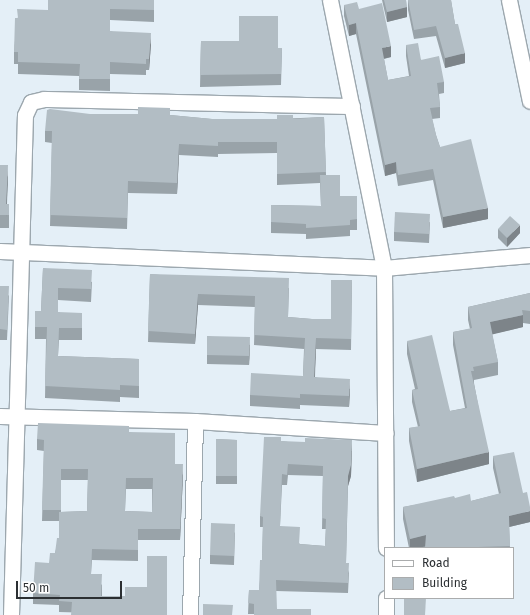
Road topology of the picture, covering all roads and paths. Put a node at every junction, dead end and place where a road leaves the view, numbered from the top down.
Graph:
1 (330, 0) edge
2 (509, 0) edge
3 (530, 101) edge
4 (352, 106) junction
5 (0, 251) edge
6 (21, 252) junction
7 (530, 255) edge
8 (384, 268) junction
9 (0, 416) edge
10 (16, 416) junction
11 (196, 420) junction
12 (386, 433) junction
13 (386, 547) edge
14 (386, 599) edge
15 (11, 615) edge
16 (190, 615) edge
17 (386, 615) edge

1 - 4 street
2 - 3 street
4 - 6 street
4 - 8 street
5 - 6 street
6 - 8 street
6 - 10 street
7 - 8 street
8 - 12 street
9 - 10 street
10 - 11 street
10 - 15 street
11 - 12 street
11 - 16 street
12 - 13 street
14 - 17 street

